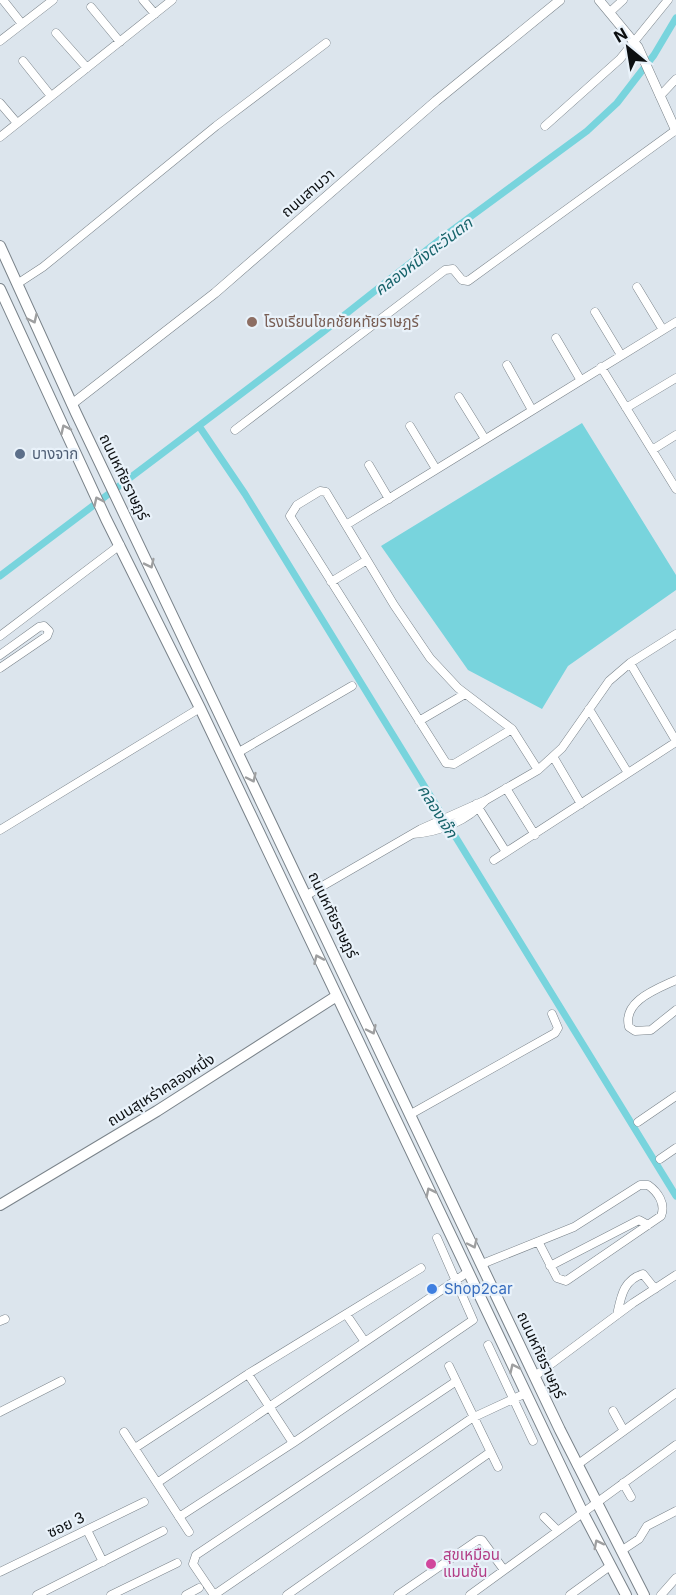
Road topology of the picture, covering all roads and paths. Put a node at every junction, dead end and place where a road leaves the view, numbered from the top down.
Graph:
1 (3, 0) edge
2 (53, 0) edge
3 (143, 0) edge
4 (172, 0) edge
5 (560, 0) edge
6 (599, 0) edge
7 (623, 0) edge
8 (668, 0) edge
9 (91, 7) dead end
10 (610, 12) junction
11 (154, 14) junction
12 (22, 24) junction
13 (56, 33) dead end
14 (0, 41) edge
15 (120, 42) junction
16 (326, 43) dead end
17 (635, 44) junction
18 (23, 61) dead end
19 (87, 68) junction
20 (676, 79) edge
21 (51, 96) junction
22 (660, 96) junction
23 (0, 103) edge
24 (17, 123) junction
25 (544, 126) dead end
26 (676, 131) edge
27 (0, 136) edge
28 (0, 246) edge
29 (17, 284) junction
30 (637, 287) dead end
31 (0, 289) edge
32 (595, 312) dead end
33 (676, 322) edge
34 (663, 330) junction
35 (556, 338) dead end
36 (621, 355) junction
37 (507, 365) dead end
38 (601, 367) junction
39 (676, 378) edge
40 (580, 379) junction
41 (459, 397) dead end
42 (72, 404) junction
43 (626, 408) junction
44 (532, 410) junction
45 (410, 426) dead end
46 (236, 430) dead end
47 (676, 435) edge
48 (484, 439) junction
49 (652, 450) junction
50 (369, 465) dead end
51 (436, 469) junction
52 (676, 489) edge
53 (389, 499) junction
54 (346, 525) junction
55 (120, 545) junction
56 (367, 560) junction
57 (331, 582) junction
58 (676, 634) edge
59 (0, 636) edge
60 (0, 655) edge
61 (630, 663) junction
62 (0, 668) edge
63 (352, 686) dead end
64 (465, 694) junction
65 (200, 708) junction
66 (589, 709) junction
67 (419, 721) junction
68 (512, 729) junction
69 (676, 741) edge
70 (239, 752) junction
71 (554, 758) junction
72 (538, 770) junction
73 (628, 773) junction
74 (506, 788) junction
75 (581, 804) junction
76 (477, 805) junction
77 (0, 830) edge
78 (535, 835) junction
79 (506, 852) junction
80 (494, 860) dead end
81 (307, 895) junction
82 (344, 972) junction
83 (676, 980) edge
84 (335, 997) junction
85 (360, 1005) junction
86 (676, 1010) edge
87 (552, 1014) dead end
88 (676, 1096) edge
89 (411, 1114) junction
90 (638, 1122) dead end
91 (676, 1148) edge
92 (660, 1159) dead end
93 (0, 1205) edge
94 (648, 1225) junction
95 (437, 1238) dead end
96 (539, 1243) junction
97 (482, 1264) junction
98 (550, 1266) junction
99 (422, 1268) dead end
100 (468, 1272) junction
101 (676, 1275) edge
102 (454, 1281) junction
103 (655, 1289) junction
104 (346, 1314) junction
105 (617, 1315) junction
106 (365, 1342) junction
107 (488, 1345) dead end
108 (448, 1366) dead end
109 (248, 1374) junction
110 (535, 1376) junction
111 (61, 1381) dead end
112 (455, 1382) junction
113 (676, 1393) edge
114 (526, 1394) junction
115 (513, 1399) junction
116 (270, 1408) junction
117 (613, 1411) dead end
118 (0, 1412) edge
119 (472, 1418) junction
120 (624, 1431) junction
121 (124, 1432) dead end
122 (533, 1441) dead end
123 (294, 1443) junction
124 (676, 1445) edge
125 (135, 1448) junction
126 (489, 1452) junction
127 (577, 1465) junction
128 (498, 1467) dead end
129 (158, 1483) junction
130 (623, 1483) junction
131 (631, 1497) dead end
132 (144, 1503) dead end
133 (596, 1503) junction
134 (676, 1511) edge
135 (583, 1513) junction
136 (179, 1517) junction
137 (544, 1517) dead end
138 (87, 1530) junction
139 (558, 1531) junction
140 (163, 1532) dead end
141 (189, 1532) dead end
142 (621, 1551) junction
143 (103, 1562) junction
144 (177, 1563) dead end
145 (610, 1566) junction
146 (504, 1570) junction
147 (0, 1572) edge
148 (676, 1578) edge
149 (199, 1588) dead end
150 (666, 1592) edge
151 (37, 1595) edge
152 (111, 1595) edge
153 (186, 1595) edge
154 (214, 1595) edge
155 (287, 1595) edge
156 (398, 1595) edge
157 (470, 1595) edge
158 (570, 1595) edge
159 (626, 1595) edge
160 (644, 1595) edge
161 (661, 1595) edge

1 - 12 street
2 - 12 street
3 - 11 street
4 - 11 street
5 - 42 street, ถนนสามวา
6 - 10 street
7 - 10 street
8 - 17 street
9 - 15 street
10 - 17 street
11 - 15 street
12 - 14 street
13 - 19 street
15 - 19 street
16 - 29 street
17 - 22 street
17 - 25 street
18 - 21 street
19 - 21 street
20 - 22 street
21 - 24 street
22 - 26 street
23 - 24 street
24 - 27 street
26 - 46 street
28 - 29 main road, ถนนหทัยราษฎร์
29 -> 42 main road, ถนนหทัยราษฎร์
30 - 34 street
55 -> 31 main road, ถนนหทัยราษฎร์
32 - 36 street
33 - 34 street
34 - 36 street
35 - 40 street
36 - 38 street
37 - 44 street
38 - 40 street
38 - 43 street
39 - 43 street
40 - 44 street
41 - 48 street
42 -> 70 main road, ถนนหทัยราษฎร์
43 - 49 street
44 - 48 street
45 - 51 street
47 - 49 street
48 - 51 street
49 - 52 street
50 - 53 street
51 - 53 street
53 - 54 street
54 - 56 street
54 - 57 street
55 - 59 street
55 - 65 main road, ถนนหทัยราษฎร์
56 - 57 street
56 - 64 street
57 - 67 street
58 - 61 street
60 - 62 street
61 - 66 street
61 - 69 street
63 - 70 street
64 - 67 street
64 - 68 street
65 - 77 street
84 -> 65 main road, ถนนหทัยราษฎร์
66 - 71 street
66 - 73 street
67 - 68 street
68 - 72 street
69 - 73 street
70 -> 81 main road, ถนนหทัยราษฎร์
71 - 72 street
71 - 75 street
72 - 74 street
73 - 75 street
74 - 76 street
74 - 78 street
75 - 78 street
76 - 79 street
76 - 81 street
78 - 79 street
79 - 80 street
81 - 82 main road, ถนนหทัยราษฎร์
82 - 84 main road
82 - 85 main road, ถนนหทัยราษฎร์
83 - 86 street
84 - 85 main road
84 - 93 main road, ถนนสุเหร่าคลองหนึ่ง
100 -> 84 main road, ถนนหทัยราษฎร์
85 -> 89 main road, ถนนหทัยราษฎร์
87 - 89 street
88 - 90 street
89 -> 97 main road, ถนนหทัยราษฎร์
91 - 92 street
94 - 96 street
94 - 98 street
94 - 98 street
95 - 102 street
96 - 97 street
96 - 98 street
97 - 110 main road, ถนนหทัยราษฎร์
99 - 104 street
100 - 102 street
114 -> 100 main road, ถนนหทัยราษฎร์
101 - 103 street
102 - 106 street
102 - 123 street
103 - 105 street
103 - 105 street
104 - 106 street
104 - 109 street
105 - 110 street
106 - 116 street
107 - 115 street
108 - 112 street
109 - 116 street
109 - 125 street
110 - 127 main road, ถนนหทัยราษฎร์
111 - 118 street
112 - 119 street
112 - 154 street
113 - 120 street
114 - 115 street
114 - 135 main road, ถนนหทัยราษฎร์
115 - 119 street
115 - 122 street
116 - 123 street
116 - 129 street
117 - 120 street
119 - 126 street
119 - 154 street
120 - 127 street
121 - 125 street
123 - 136 street
124 - 130 street
125 - 129 street
126 - 128 street
126 - 155 street
127 - 133 main road, ถนนหทัยราษฎร์
129 - 136 street
130 - 131 street
130 - 133 street
132 - 138 street, ซอย 3
133 - 135 street
133 - 142 main road, ถนนหทัยราษฎร์
134 - 142 street
135 - 139 street
145 -> 135 main road, ถนนหทัยราษฎร์
136 - 141 street
137 - 139 street
138 - 143 street
138 - 147 street, ซอย 3
139 - 146 street
140 - 143 street
142 - 160 main road, ถนนหทัยราษฎร์
143 - 151 street
144 - 152 street
145 - 158 street
145 - 159 main road, ถนนหทัยราษฎร์
146 - 156 street
146 - 157 street
148 - 150 street
149 - 153 street
150 - 161 street

